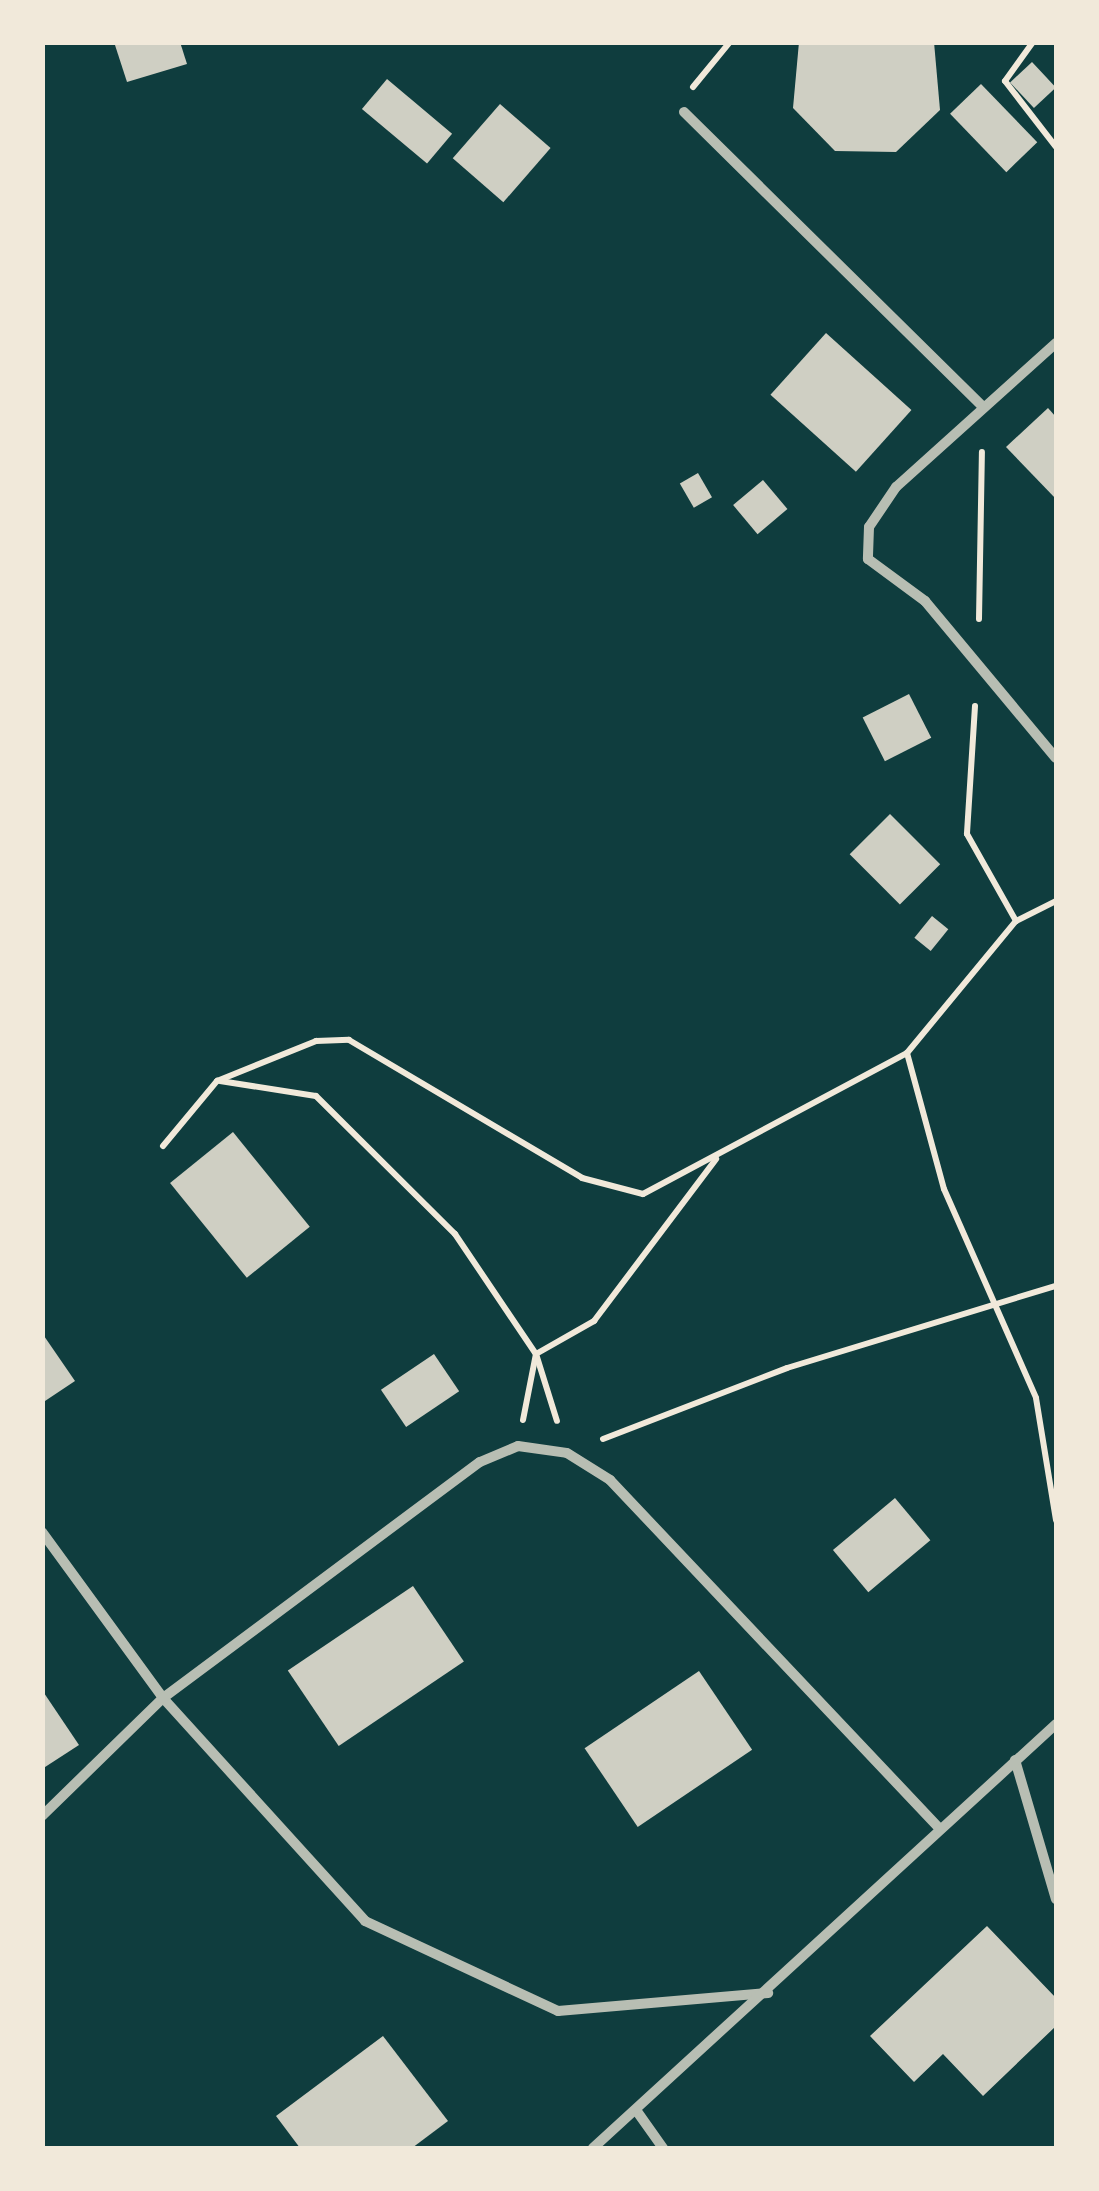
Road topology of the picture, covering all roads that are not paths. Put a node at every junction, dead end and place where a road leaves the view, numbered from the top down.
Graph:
1 (684, 112) road end
2 (1056, 343) edge
3 (983, 407) junction
4 (1056, 758) edge
5 (42, 1532) edge
6 (163, 1698) junction
7 (1056, 1724) edge
8 (1015, 1760) junction
9 (42, 1816) edge
10 (938, 1827) junction
11 (1056, 1899) edge
12 (768, 1993) junction
13 (636, 2110) junction
14 (592, 2148) edge
15 (663, 2148) edge

1 - 3 street
2 - 3 street
3 - 4 street
5 - 6 street
6 - 9 street
6 - 10 street
6 - 12 street
7 - 8 street
8 - 10 street
8 - 11 street
10 - 12 street
12 - 13 street
13 - 14 street
13 - 15 street

